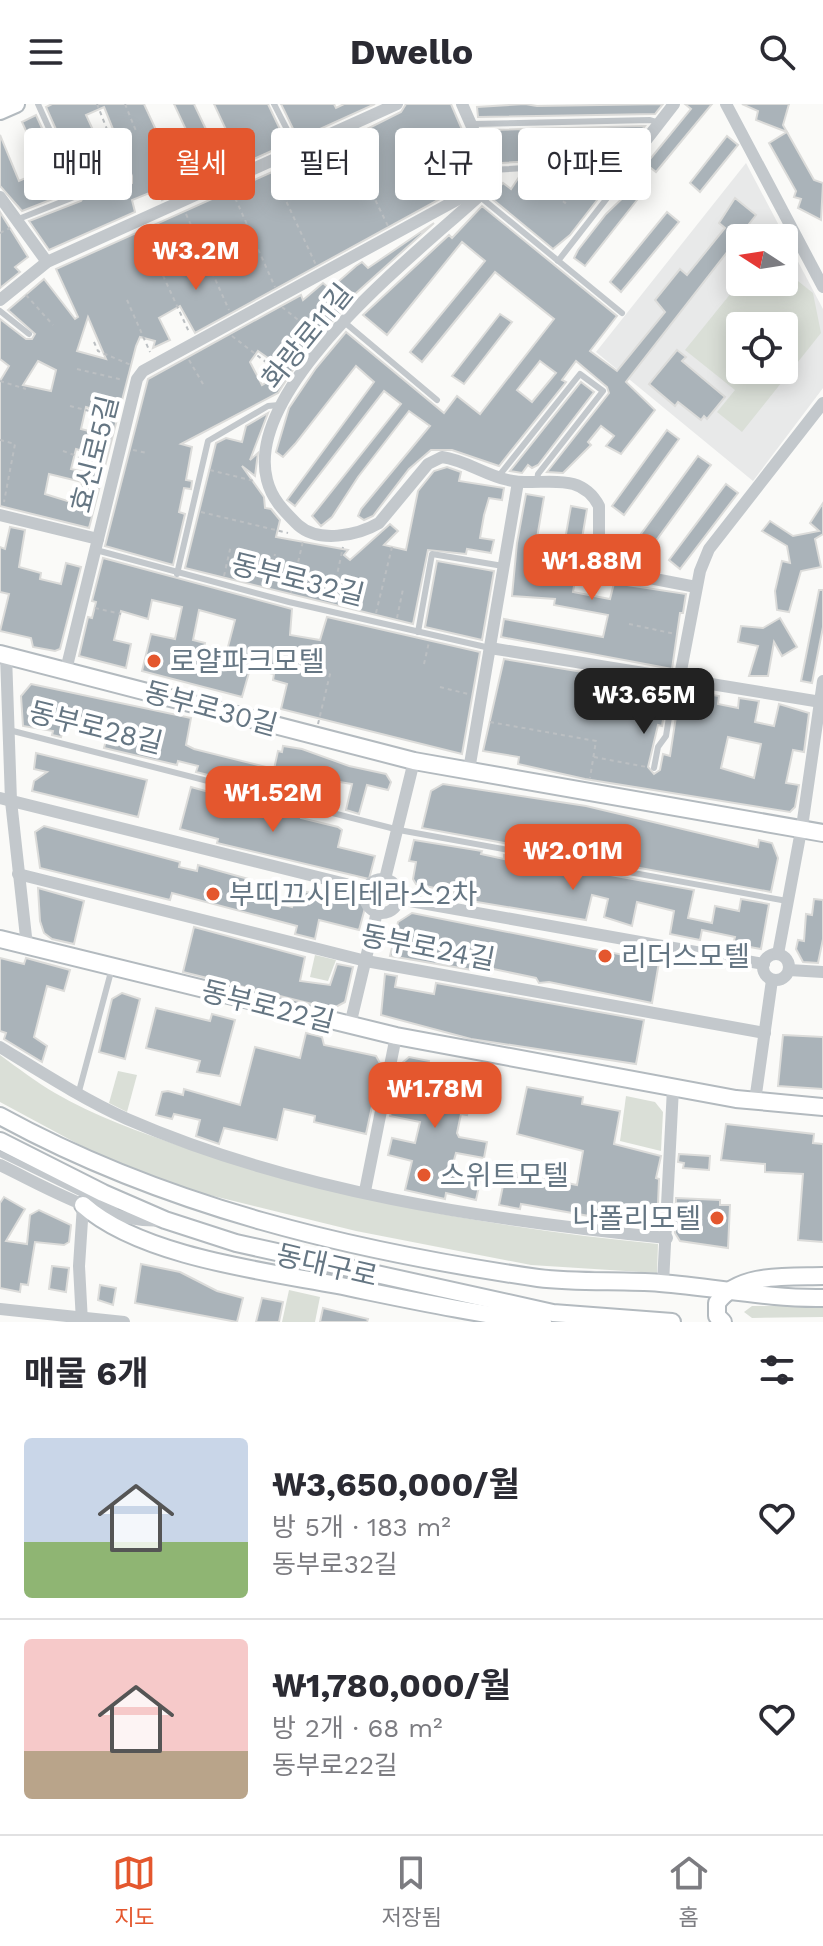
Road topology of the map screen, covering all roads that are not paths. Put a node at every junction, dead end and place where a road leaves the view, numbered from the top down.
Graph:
1 (16, 104) edge
2 (38, 104) edge
3 (274, 104) edge
4 (397, 104) edge
5 (462, 104) edge
6 (674, 104) edge
7 (726, 104) edge
8 (0, 111) edge
9 (660, 123) junction
10 (470, 124) junction
11 (286, 128) edge
12 (343, 128) edge
13 (472, 128) edge
14 (651, 134) edge
15 (271, 161) edge
16 (0, 197) edge
17 (464, 200) edge
18 (472, 200) edge
19 (490, 200) edge
20 (606, 200) edge
21 (16, 220) junction
22 (558, 261) junction
23 (47, 262) junction
24 (823, 287) edge
25 (0, 300) edge
26 (0, 311) edge
27 (622, 313) dead end
28 (343, 321) junction
29 (29, 334) dead end
30 (437, 400) dead end
31 (823, 403) edge
32 (279, 405) junction
33 (498, 477) junction
34 (537, 481) junction
35 (518, 482) junction
36 (1, 515) edge
37 (97, 544) junction
38 (503, 566) junction
39 (177, 574) junction
40 (696, 587) junction
41 (418, 632) junction
42 (490, 648) junction
43 (3, 654) edge
44 (66, 670) junction
45 (677, 680) junction
46 (823, 681) edge
47 (822, 695) edge
48 (6, 729) junction
49 (414, 761) junction
50 (654, 768) road end
51 (469, 770) junction
52 (5, 799) edge
53 (399, 830) junction
54 (800, 830) junction
55 (823, 833) edge
56 (18, 874) junction
57 (385, 879) junction
58 (366, 889) junction
59 (399, 899) junction
60 (787, 901) junction
61 (377, 912) junction
62 (0, 939) edge
63 (27, 946) junction
64 (778, 954) junction
65 (366, 961) junction
66 (764, 964) junction
67 (112, 968) junction
68 (789, 970) junction
69 (823, 972) edge
70 (772, 980) junction
71 (350, 1025) junction
72 (765, 1033) junction
73 (396, 1036) junction
74 (0, 1047) edge
75 (673, 1088) junction
76 (78, 1095) junction
77 (755, 1101) junction
78 (823, 1107) edge
79 (0, 1116) edge
80 (0, 1141) edge
81 (0, 1154) edge
82 (0, 1165) edge
83 (365, 1191) junction
84 (83, 1205) junction
85 (129, 1217) junction
86 (165, 1220) junction
87 (667, 1238) junction
88 (823, 1276) edge
89 (663, 1283) junction
90 (729, 1292) junction
91 (823, 1298) edge
92 (0, 1309) edge
93 (494, 1319) edge
94 (82, 1320) edge
95 (124, 1322) edge
96 (543, 1322) edge
97 (672, 1322) edge
98 (723, 1322) edge

1 - 8 main road
2 - 21 lane
3 - 11 lane
4 - 12 street
5 - 10 street
6 - 9 street
7 - 24 street
9 - 10 lane
9 - 14 street
10 - 13 street
15 - 23 street
16 - 21 street
17 - 37 street, 효신로5길
18 - 28 street, 화랑로11길
19 - 22 lane
20 - 22 lane
21 - 23 street
22 - 27 lane
23 - 25 street
26 - 29 lane
28 - 30 lane
28 - 32 street, 화랑로11길
31 - 40 street
32 - 33 street, 화랑로11길
32 - 39 lane
33 - 34 lane
33 - 35 street
34 - 35 street
34 - 40 street
35 - 38 street
36 - 37 street, 동부로32길
37 - 39 lane, 동부로32길
37 - 44 street, 효신로5길
38 - 41 lane
38 - 42 street
39 - 41 lane, 동부로32길
40 - 45 street
41 - 42 lane, 동부로32길
42 - 45 street, 동부로32길
42 - 51 street
43 - 44 main road, 동부로30길
43 - 48 street, 동부로28길
44 - 49 main road, 동부로30길
45 - 47 street, 동부로32길
45 - 50 lane
46 - 47 street
47 - 54 street
48 - 52 street
48 - 53 lane, 동부로28길
49 - 51 main road, 동부로30길
49 - 53 street
51 - 54 main road, 동부로30길
52 - 56 street
52 - 58 street
53 - 57 street
53 - 60 lane, 동부로28길
54 - 55 main road, 동부로30길
54 - 60 street
56 - 63 street
56 - 65 street, 동부로24길
57 - 58 street
57 - 59 street
58 - 61 street
59 - 61 street
59 - 66 street
60 - 64 street
61 - 65 street
62 - 63 main road, 동부로22길
63 - 67 main road, 동부로22길
64 - 66 street
64 - 68 street
65 - 71 street
65 - 72 street, 동부로24길
66 - 70 street
67 - 71 main road, 동부로22길
67 - 76 lane
68 - 69 street
68 - 70 street
70 - 72 street
71 - 73 main road, 동부로22길
72 - 77 street
73 - 75 main road, 동부로22길
73 - 83 street
74 - 76 street
75 - 77 main road, 동부로22길
75 - 87 street
76 - 83 street
77 - 78 main road, 동부로22길
79 - 89 main road, 동대구로
80 - 86 main road, 동대구로
81 - 85 lane
82 - 84 street
83 - 87 street
84 - 85 street
84 - 93 main road
84 - 94 street
85 - 86 street
86 - 97 main road, 동대구로
87 - 89 street
88 - 90 main road
89 - 90 main road, 동대구로
90 - 91 main road, 동대구로
90 - 98 main road
92 - 94 street
93 - 96 main road
94 - 95 street

